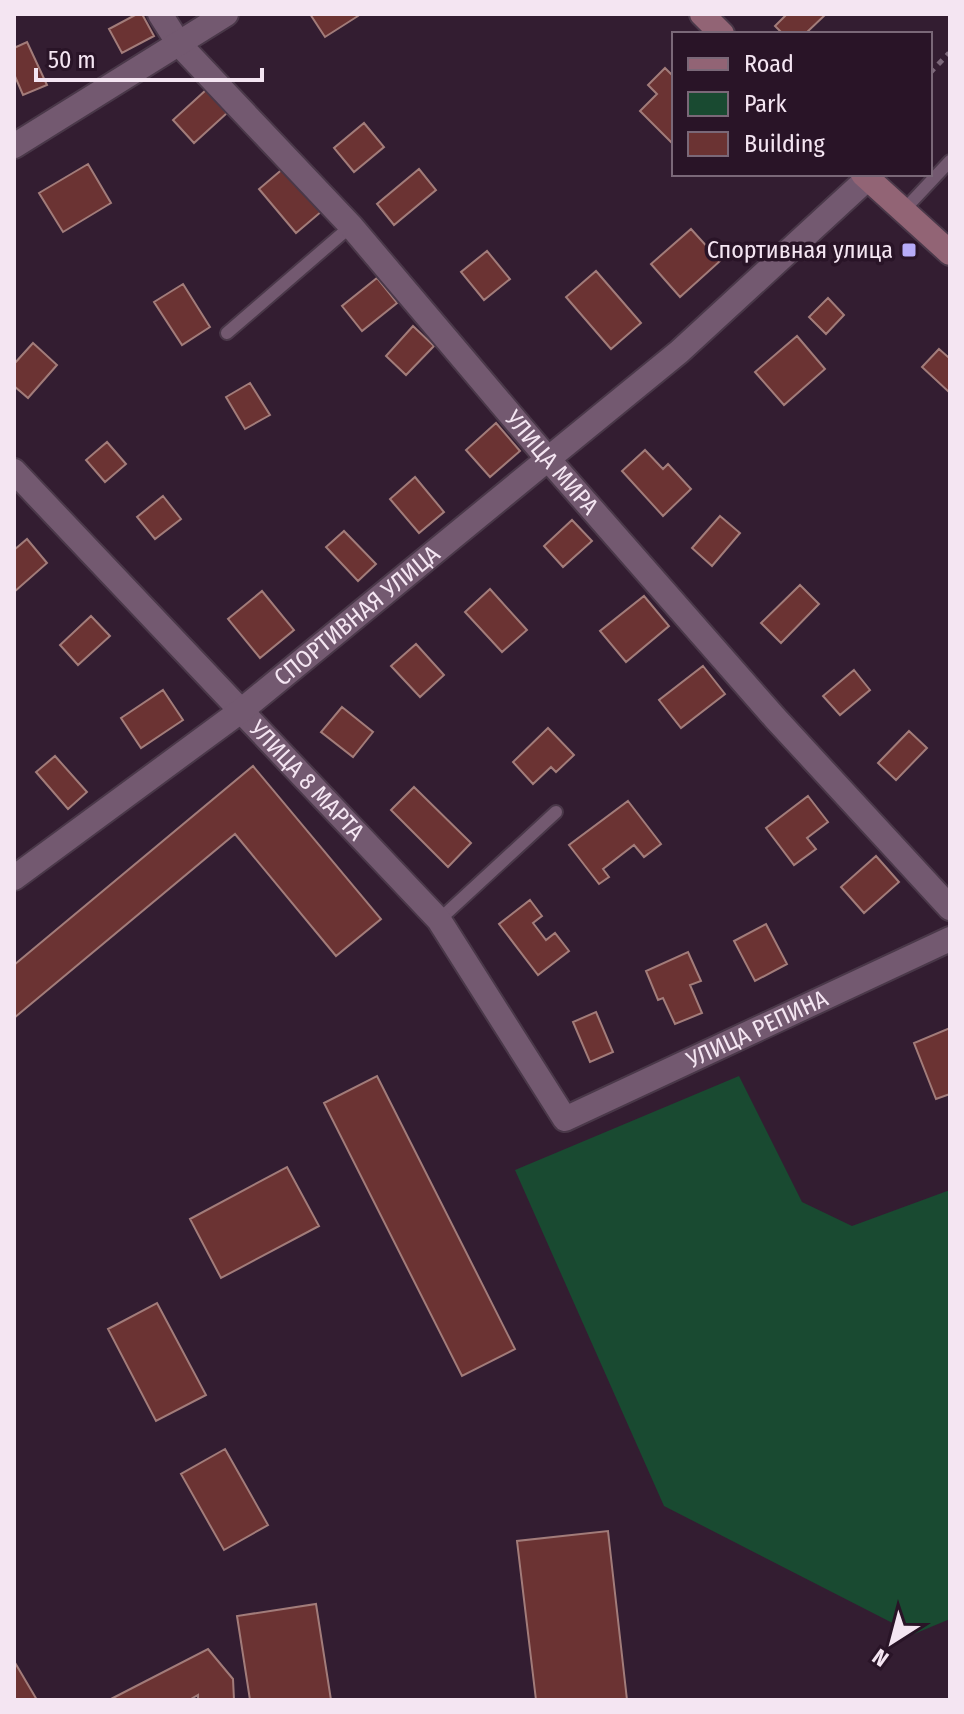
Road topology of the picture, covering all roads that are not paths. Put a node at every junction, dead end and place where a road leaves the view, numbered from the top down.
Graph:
1 (160, 14) edge
2 (226, 14) edge
3 (702, 14) edge
4 (720, 32) edge
5 (179, 44) junction
6 (14, 146) edge
7 (950, 161) edge
8 (865, 176) edge
9 (903, 211) junction
10 (351, 226) junction
11 (950, 253) edge
12 (227, 333) dead end
13 (548, 459) junction
14 (14, 471) edge
15 (242, 710) junction
16 (556, 812) dead end
17 (14, 878) edge
18 (950, 908) edge
19 (439, 920) junction
20 (950, 939) edge
21 (565, 1119) joint

1 - 5 street, УЛИЦА МИРА
2 - 5 street
3 - 4 main road
5 - 6 street
5 - 10 street, УЛИЦА МИРА
7 - 9 lane
8 - 9 main road
8 - 13 street, СПОРТИВНАЯ УЛИЦА
9 - 11 main road
10 - 12 lane
10 - 13 street, УЛИЦА МИРА
13 - 15 street, СПОРТИВНАЯ УЛИЦА
13 - 18 street, УЛИЦА МИРА
14 - 15 street, УЛИЦА 8 МАРТА
15 - 17 street, СПОРТИВНАЯ УЛИЦА
15 - 19 street, УЛИЦА 8 МАРТА
16 - 19 lane
19 - 21 street, УЛИЦА 8 МАРТА
20 - 21 street, УЛИЦА РЕПИНА

